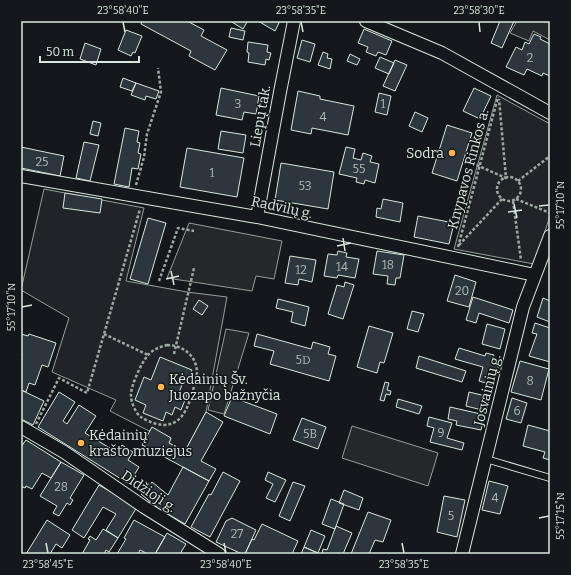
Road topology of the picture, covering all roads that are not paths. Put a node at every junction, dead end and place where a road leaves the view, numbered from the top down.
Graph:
1 (294, 21) edge
2 (366, 21) edge
3 (550, 113) edge
4 (21, 176) edge
5 (257, 217) junction
6 (550, 236) edge
7 (535, 276) junction
8 (26, 430) edge
9 (486, 459) junction
10 (550, 478) edge
11 (219, 554) edge
12 (462, 554) edge

1 - 5 street, Liepų tak.
2 - 3 street
4 - 5 street, Radvilų g.
5 - 7 street, Radvilų g.
6 - 7 street, Josvainių g.
7 - 9 street, Josvainių g.
8 - 11 street, Didžioji g.
9 - 10 lane
9 - 12 street, Josvainių g.

